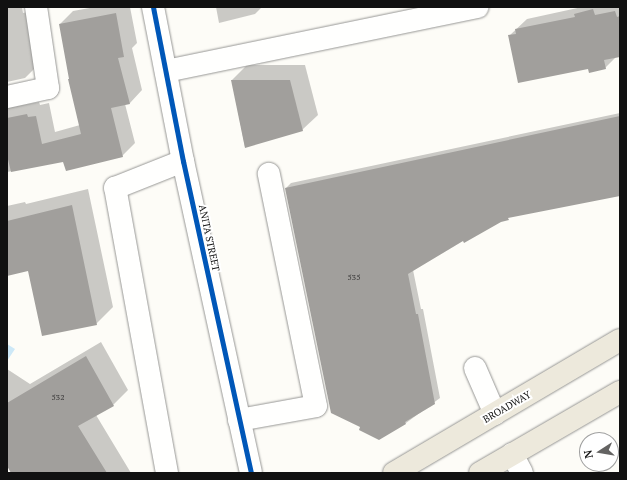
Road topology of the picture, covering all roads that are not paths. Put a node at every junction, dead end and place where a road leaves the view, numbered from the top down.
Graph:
1 (36, 7) edge
2 (153, 7) edge
3 (478, 7) edge
4 (166, 71) junction
5 (7, 96) edge
6 (183, 161) junction
7 (268, 174) dead end
8 (620, 340) edge
9 (475, 368) dead end
10 (620, 392) edge
11 (495, 414) junction
12 (239, 420) junction
13 (517, 464) edge
14 (167, 473) edge
15 (251, 473) edge
16 (394, 473) edge
17 (480, 473) edge

1 - 5 street
2 - 4 street, ANITA STREET
3 - 4 street
4 - 6 street, ANITA STREET
6 - 12 street, ANITA STREET
6 - 14 street
7 - 12 street
8 - 11 main road, BROADWAY
9 - 11 street
10 - 13 main road
11 - 16 main road, BROADWAY
12 - 15 street, ANITA STREET
13 - 17 main road

